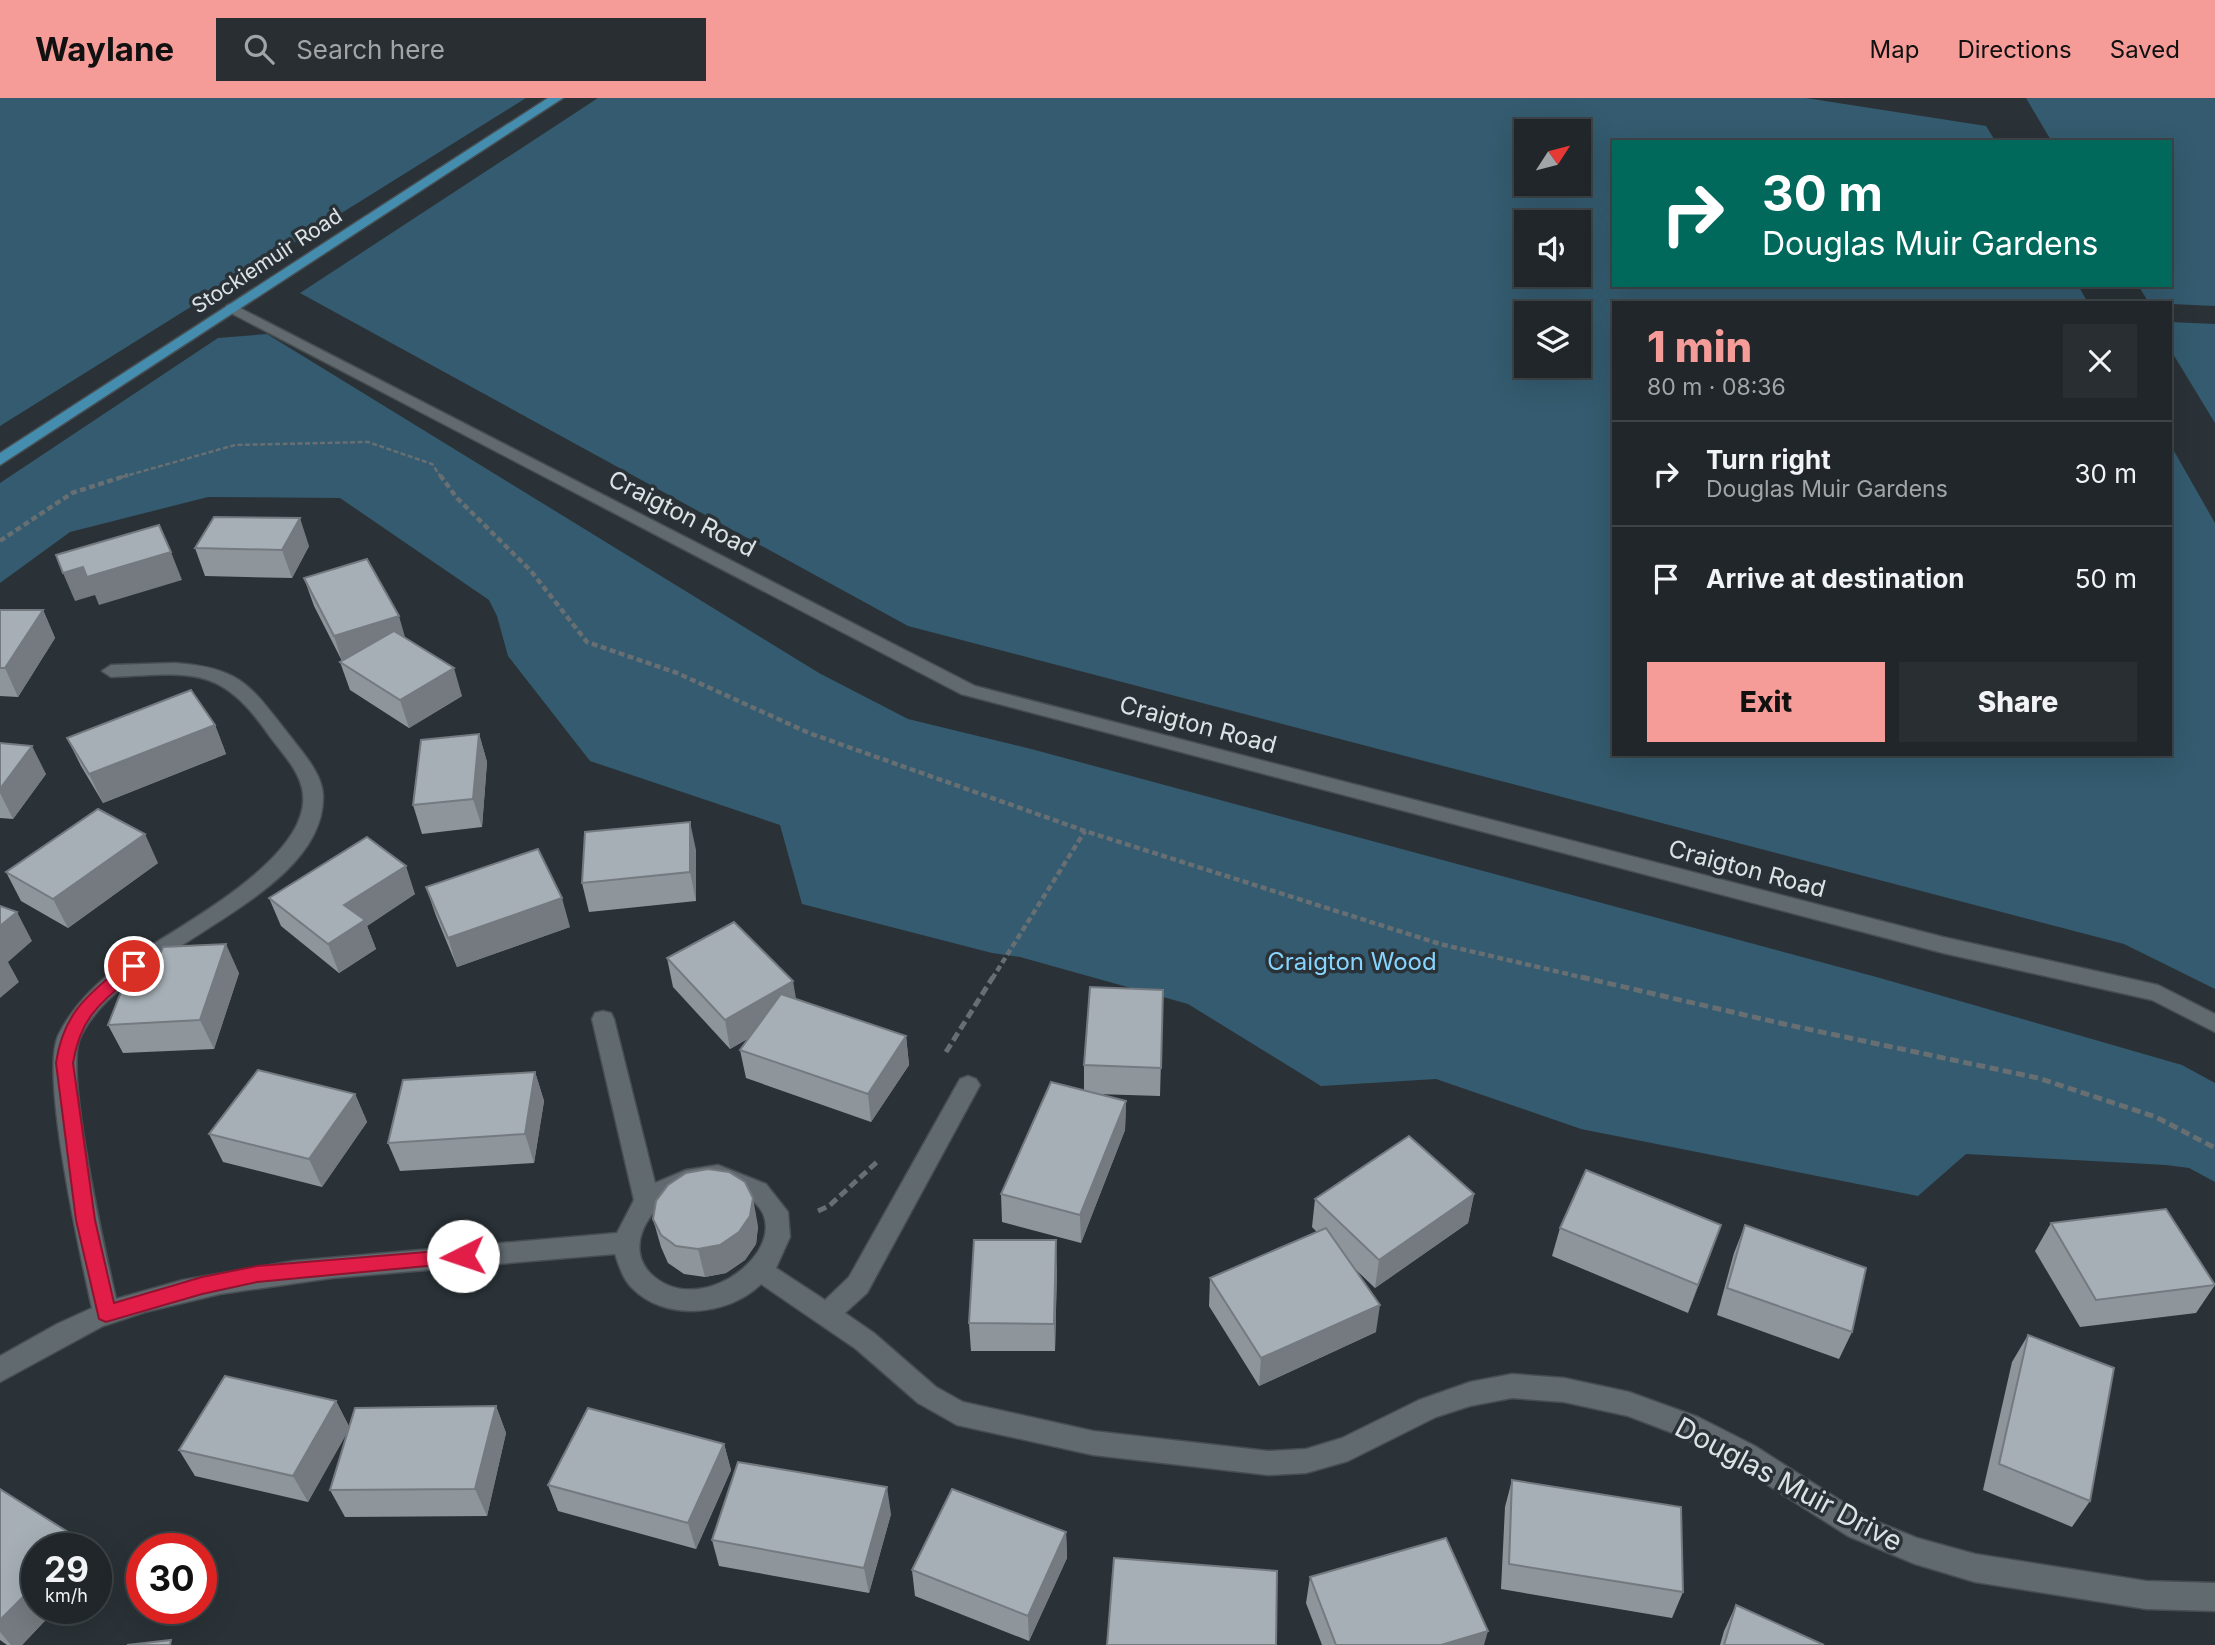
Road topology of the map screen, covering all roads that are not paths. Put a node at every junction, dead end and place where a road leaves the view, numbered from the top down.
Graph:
1 (557, 98) edge
2 (232, 308) junction
3 (0, 460) edge
4 (111, 671) dead end
5 (603, 1019) dead end
6 (2215, 1024) edge
7 (968, 1085) dead end
8 (647, 1202) junction
9 (626, 1244) junction
10 (761, 1271) junction
11 (106, 1313) junction
12 (826, 1315) junction
13 (0, 1370) edge
14 (2215, 1597) edge

1 - 2 main road, Stockiemuir Road
2 - 3 main road, Stockiemuir Road
2 - 6 street, Craigton Road
4 - 11 street
5 - 8 street
7 - 12 street
8 - 9 street
8 - 10 street
9 - 10 street
9 - 11 street
10 - 12 street, Douglas Muir Drive
11 - 13 street
12 - 14 street, Douglas Muir Drive

